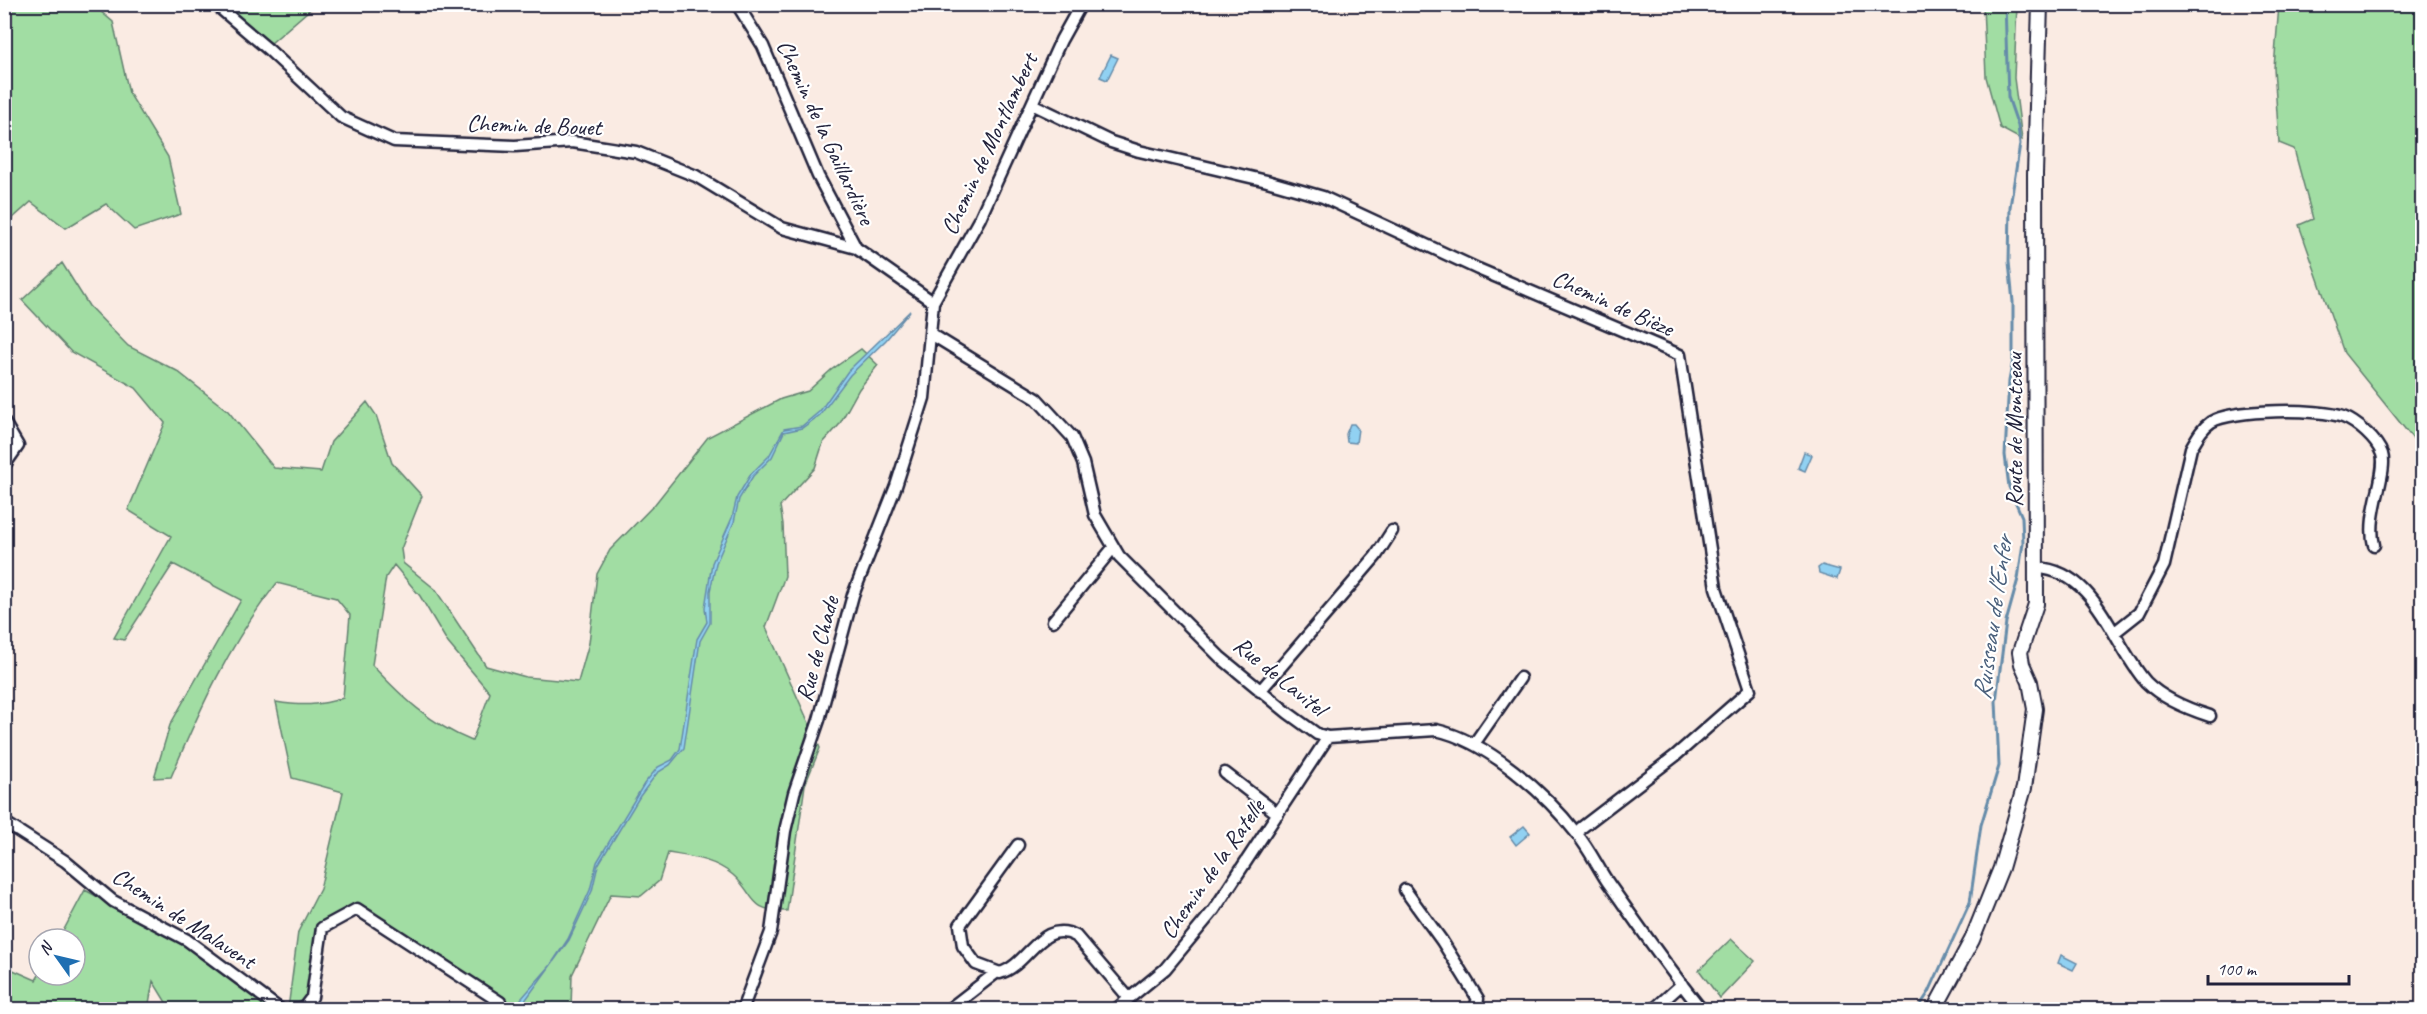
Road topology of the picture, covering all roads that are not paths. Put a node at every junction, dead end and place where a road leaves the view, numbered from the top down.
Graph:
1 (215, 4) edge
2 (737, 4) edge
3 (1081, 4) edge
4 (2040, 4) edge
5 (1032, 104) junction
6 (856, 248) junction
7 (933, 302) junction
8 (931, 334) junction
9 (4, 422) edge
10 (4, 466) edge
11 (1392, 531) dead end
12 (2374, 545) dead end
13 (1113, 548) junction
14 (2037, 568) junction
15 (1053, 621) dead end
16 (2115, 632) junction
17 (1520, 678) dead end
18 (1260, 691) junction
19 (2211, 716) dead end
20 (1328, 737) junction
21 (1474, 744) junction
22 (1225, 773) dead end
23 (1278, 814) junction
24 (4, 822) edge
25 (1578, 834) junction
26 (1018, 845) dead end
27 (1405, 890) dead end
28 (997, 972) junction
29 (1682, 984) junction
30 (1128, 998) junction
31 (281, 1010) edge
32 (302, 1010) edge
33 (503, 1010) edge
34 (742, 1010) edge
35 (948, 1010) edge
36 (1115, 1010) edge
37 (1474, 1010) edge
38 (1653, 1010) edge
39 (1702, 1010) edge
40 (1934, 1010) edge

1 - 6 street, Chemin de Bouet
2 - 6 street, Chemin de la Gaillardière
3 - 5 street, Chemin de Montlambert
4 - 14 street, Route de Montceau
5 - 7 street, Chemin de Montlambert
5 - 25 street, Chemin de Bièze
6 - 7 street, Chemin de Bouet
7 - 8 street, Rue de Chade
8 - 13 street, Rue de Lavitel
8 - 34 street, Rue de Chade
9 - 10 street
11 - 18 street
12 - 16 street
13 - 15 street
13 - 18 street, Rue de Lavitel
14 - 16 street
14 - 40 street, Route de Montceau
16 - 19 street
17 - 21 street
18 - 20 street, Rue de Lavitel
20 - 21 street, Rue de Lavitel
20 - 23 street, Chemin de la Ratelle
21 - 25 street, Rue de Lavitel
22 - 23 street
23 - 30 street, Chemin de la Ratelle
24 - 31 street, Chemin de Malavent
25 - 29 street, Rue de Lavitel
26 - 28 street
27 - 37 street
28 - 30 street
28 - 35 street
29 - 38 street
29 - 39 street, Rue de Lavitel
30 - 36 street, Chemin de la Ratelle
32 - 33 street

